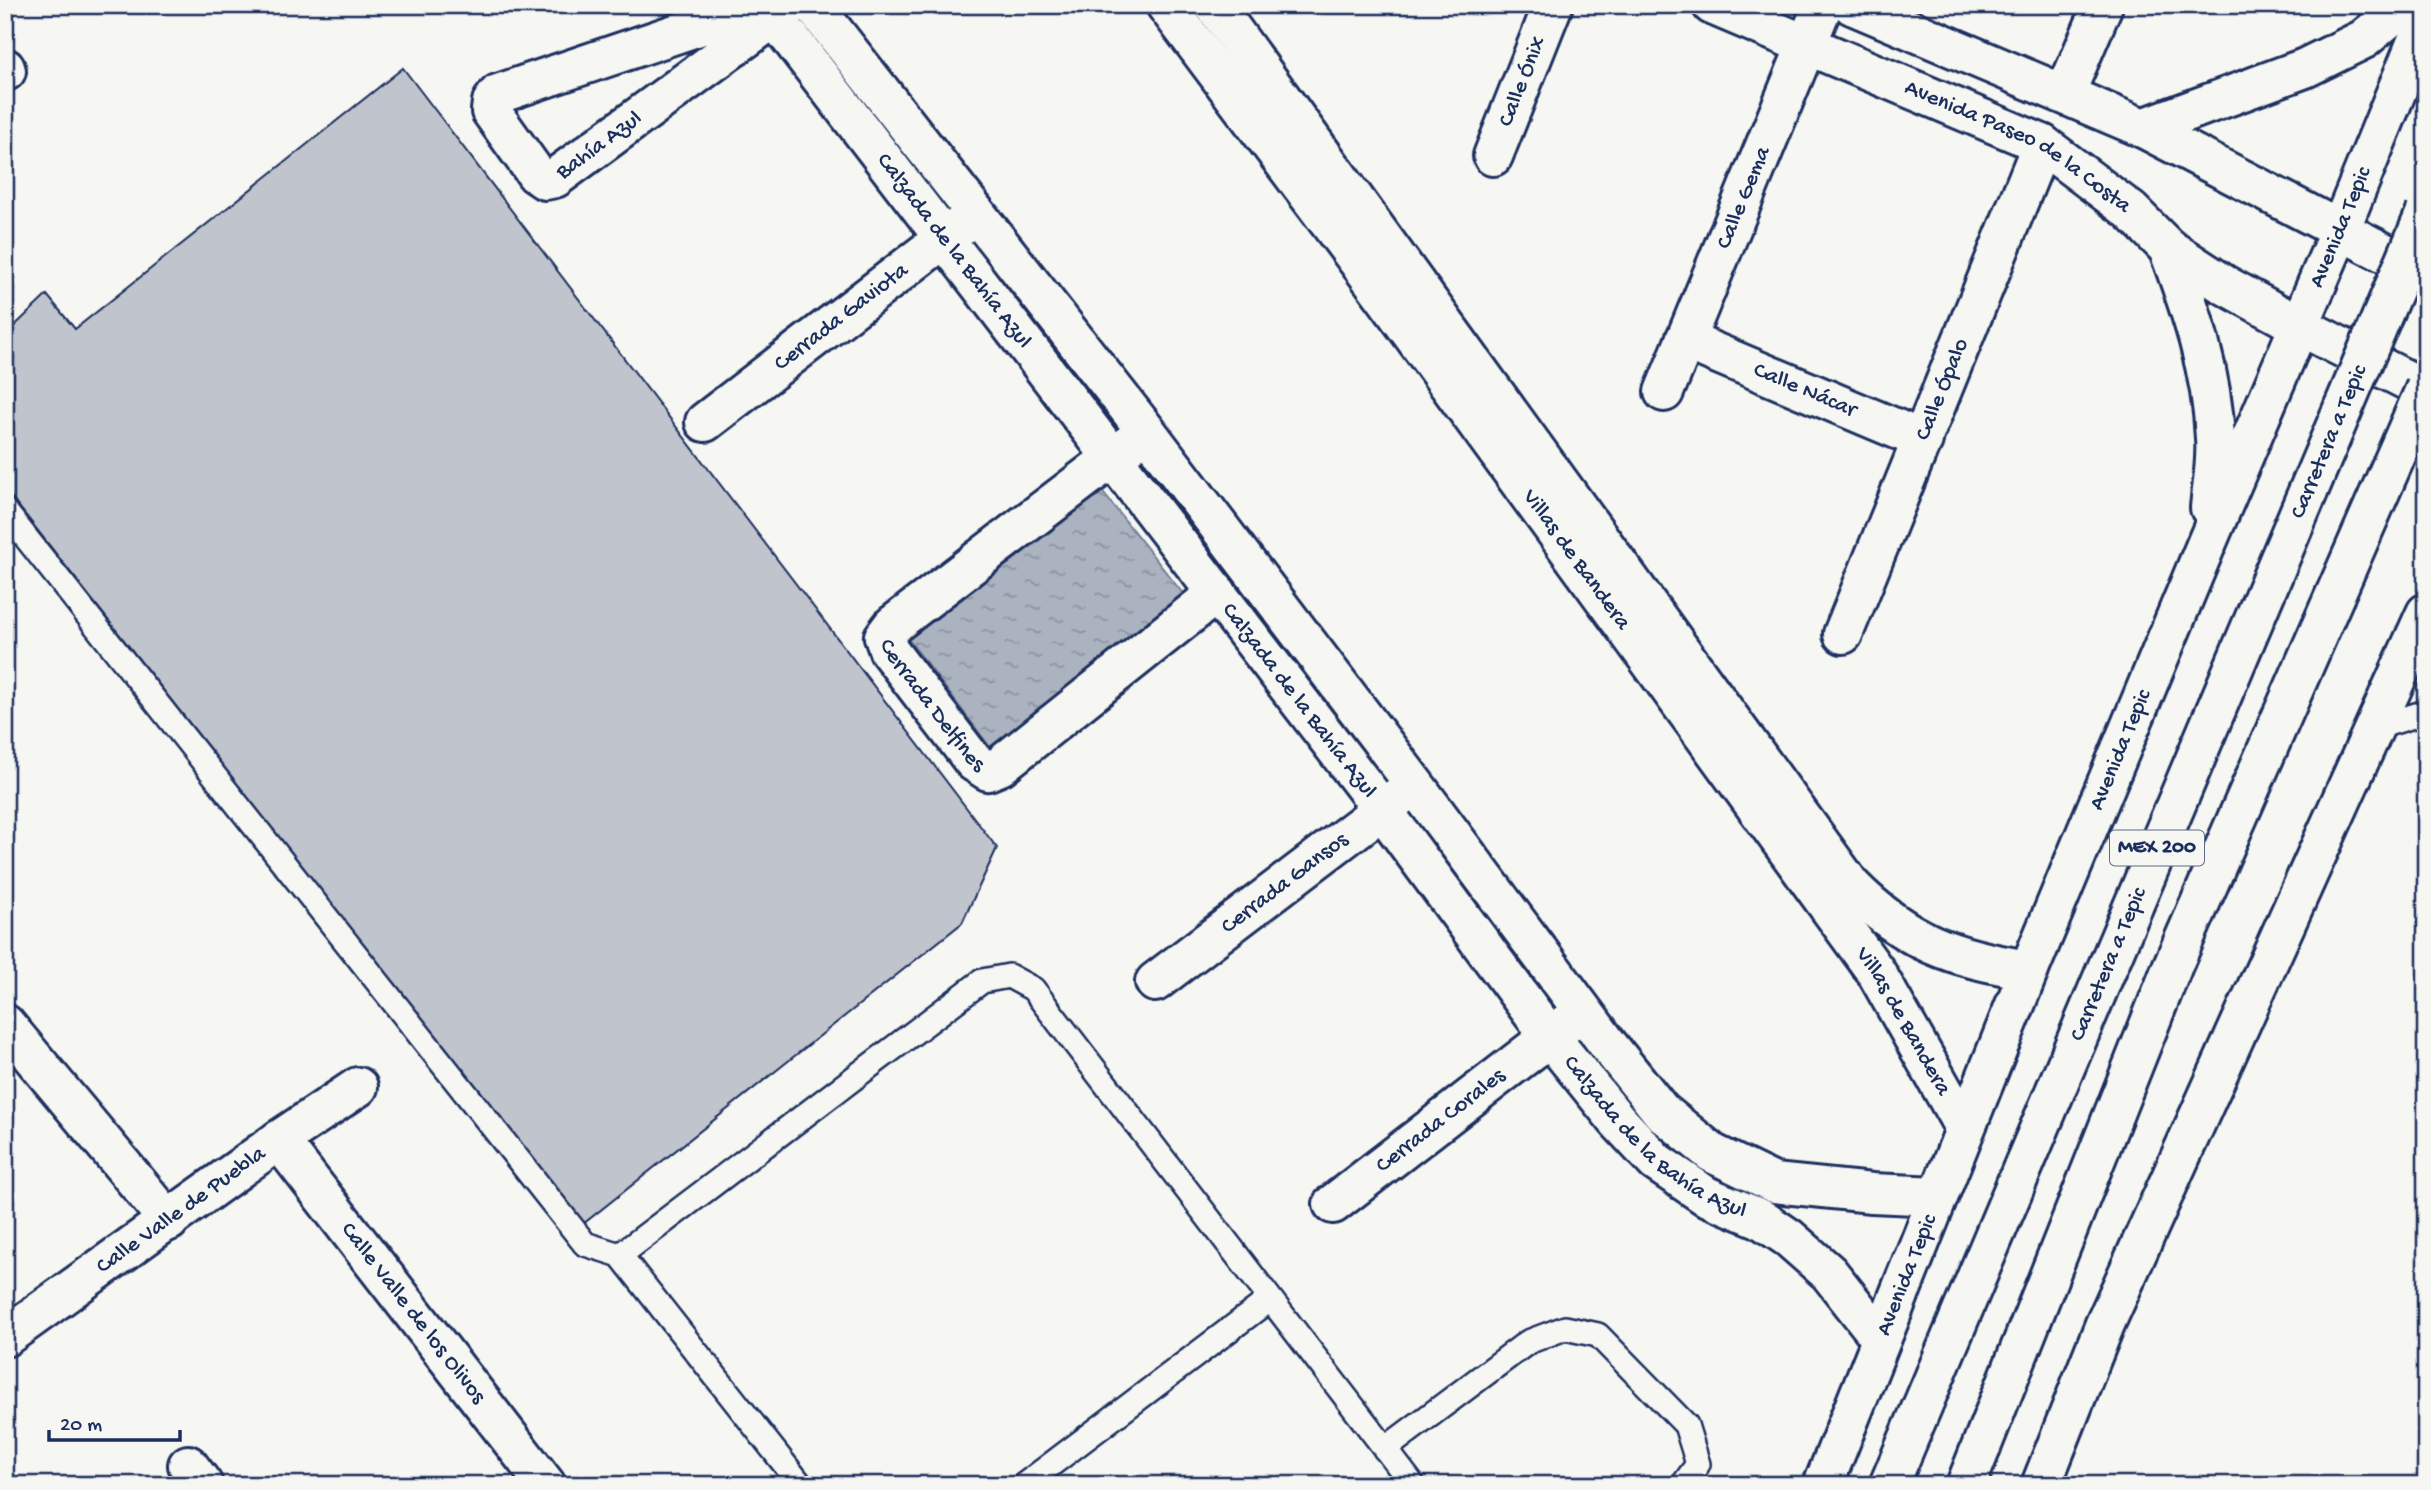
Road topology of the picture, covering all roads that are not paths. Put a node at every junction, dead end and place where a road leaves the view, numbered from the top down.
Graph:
1 (813, 5) edge
2 (1167, 5) edge
3 (1214, 5) edge
4 (1553, 5) edge
5 (1712, 5) edge
6 (1823, 5) edge
7 (1852, 5) edge
8 (2103, 5) edge
9 (2404, 5) edge
10 (773, 9) edge
11 (2426, 19) edge
12 (1806, 44) junction
13 (2065, 94) junction
14 (2143, 128) junction
15 (2042, 144) junction
16 (1493, 156) dead end
17 (2426, 212) edge
18 (976, 213) junction
19 (2340, 230) junction
20 (944, 239) junction
21 (2168, 248) junction
22 (2426, 274) edge
23 (1398, 287) junction
24 (2300, 326) junction
25 (1685, 340) junction
26 (2426, 388) edge
27 (1664, 392) dead end
28 (705, 422) dead end
29 (1147, 432) junction
30 (1923, 440) junction
31 (1113, 457) junction
32 (5, 511) edge
33 (2208, 540) junction
34 (1217, 593) junction
35 (2426, 613) edge
36 (1843, 634) dead end
37 (2426, 712) edge
38 (2374, 728) junction
39 (1415, 785) junction
40 (1382, 809) junction
41 (1909, 935) junction
42 (2029, 970) junction
43 (1876, 972) junction
44 (1155, 982) dead end
45 (1583, 1011) junction
46 (5, 1024) edge
47 (1550, 1037) junction
48 (358, 1087) dead end
49 (1965, 1129) junction
50 (279, 1140) junction
51 (1774, 1183) junction
52 (1938, 1196) junction
53 (1333, 1204) dead end
54 (1761, 1219) junction
55 (169, 1221) junction
56 (620, 1255) junction
57 (1270, 1299) junction
58 (5, 1337) edge
59 (1881, 1339) junction
60 (1385, 1449) junction
61 (546, 1485) edge
62 (801, 1485) edge
63 (1024, 1485) edge
64 (1413, 1485) edge
65 (1683, 1485) edge
66 (1823, 1485) edge
67 (1889, 1485) edge
68 (1966, 1485) edge
69 (2041, 1485) edge

1 - 18 main road, Calzada de la Bahía Azul
2 - 23 main road, Villas de Bandera
3 - 23 main road, Villas de Bandera
4 - 16 main road, Calle Ónix
5 - 12 main road, Avenida Paseo de la Costa
6 - 12 main road, Calle Gema
7 - 13 main road
8 - 13 main road
9 - 14 main road
10 - 10 main road, Bahía Azul
10 - 20 main road, Calzada de la Bahía Azul
11 - 19 main road, Avenida Tepic
12 - 15 main road, Avenida Paseo de la Costa
12 - 25 main road, Calle Gema
13 - 14 main road
14 - 19 main road
15 - 21 main road, Avenida Paseo de la Costa
15 - 30 main road, Calle Ópalo
17 - 67 main road, Carretera a Tepic / MEX 200, bridge
18 - 20 main road, Cerrada Gaviota
18 - 29 main road, Calzada de la Bahía Azul
19 - 22 main road
19 - 24 main road, Avenida Tepic
20 - 28 main road, Cerrada Gaviota
20 - 31 main road, Calzada de la Bahía Azul
21 - 24 main road, Avenida Paseo de la Costa
21 - 33 main road
23 - 41 main road, Villas de Bandera
23 - 43 main road, Villas de Bandera
24 - 26 main road, Avenida Paseo de la Costa
24 - 33 main road, Avenida Tepic
25 - 27 main road, Calle Gema
25 - 30 main road, Calle Nácar
26 - 68 main road, MEX 200, bridge
29 - 31 main road, Cerrada Delfines
29 - 39 main road, Calzada de la Bahía Azul
30 - 36 main road, Calle Ópalo
31 - 34 main road, Calzada de la Bahía Azul
31 - 34 main road, Cerrada Delfines
32 - 56 lane
33 - 42 main road, Avenida Tepic
34 - 40 main road, Calzada de la Bahía Azul
35 - 38 main road
37 - 38 lane
38 - 69 main road
39 - 40 main road, Cerrada Gansos
39 - 45 main road, Calzada de la Bahía Azul
40 - 44 main road, Cerrada Gansos
40 - 47 main road, Calzada de la Bahía Azul
41 - 42 main road, Villas de Bandera
41 - 43 main road
42 - 49 main road, Avenida Tepic
43 - 49 main road, Villas de Bandera
45 - 47 main road, Cerrada Corales
45 - 51 main road, Calzada de la Bahía Azul
46 - 55 main road
47 - 53 main road, Cerrada Corales
47 - 54 main road, Calzada de la Bahía Azul
48 - 50 main road, Calle Valle de Puebla
49 - 52 main road, Avenida Tepic
50 - 55 main road, Calle Valle de Puebla
50 - 61 main road, Calle Valle de los Olivos
51 - 52 main road, Calzada de la Bahía Azul
51 - 54 main road
52 - 59 main road, Avenida Tepic
54 - 59 main road, Calzada de la Bahía Azul
55 - 58 main road, Calle Valle de Puebla
56 - 57 lane
56 - 62 lane
57 - 60 lane
57 - 63 lane
59 - 66 main road, Avenida Tepic
60 - 64 lane
60 - 65 lane

